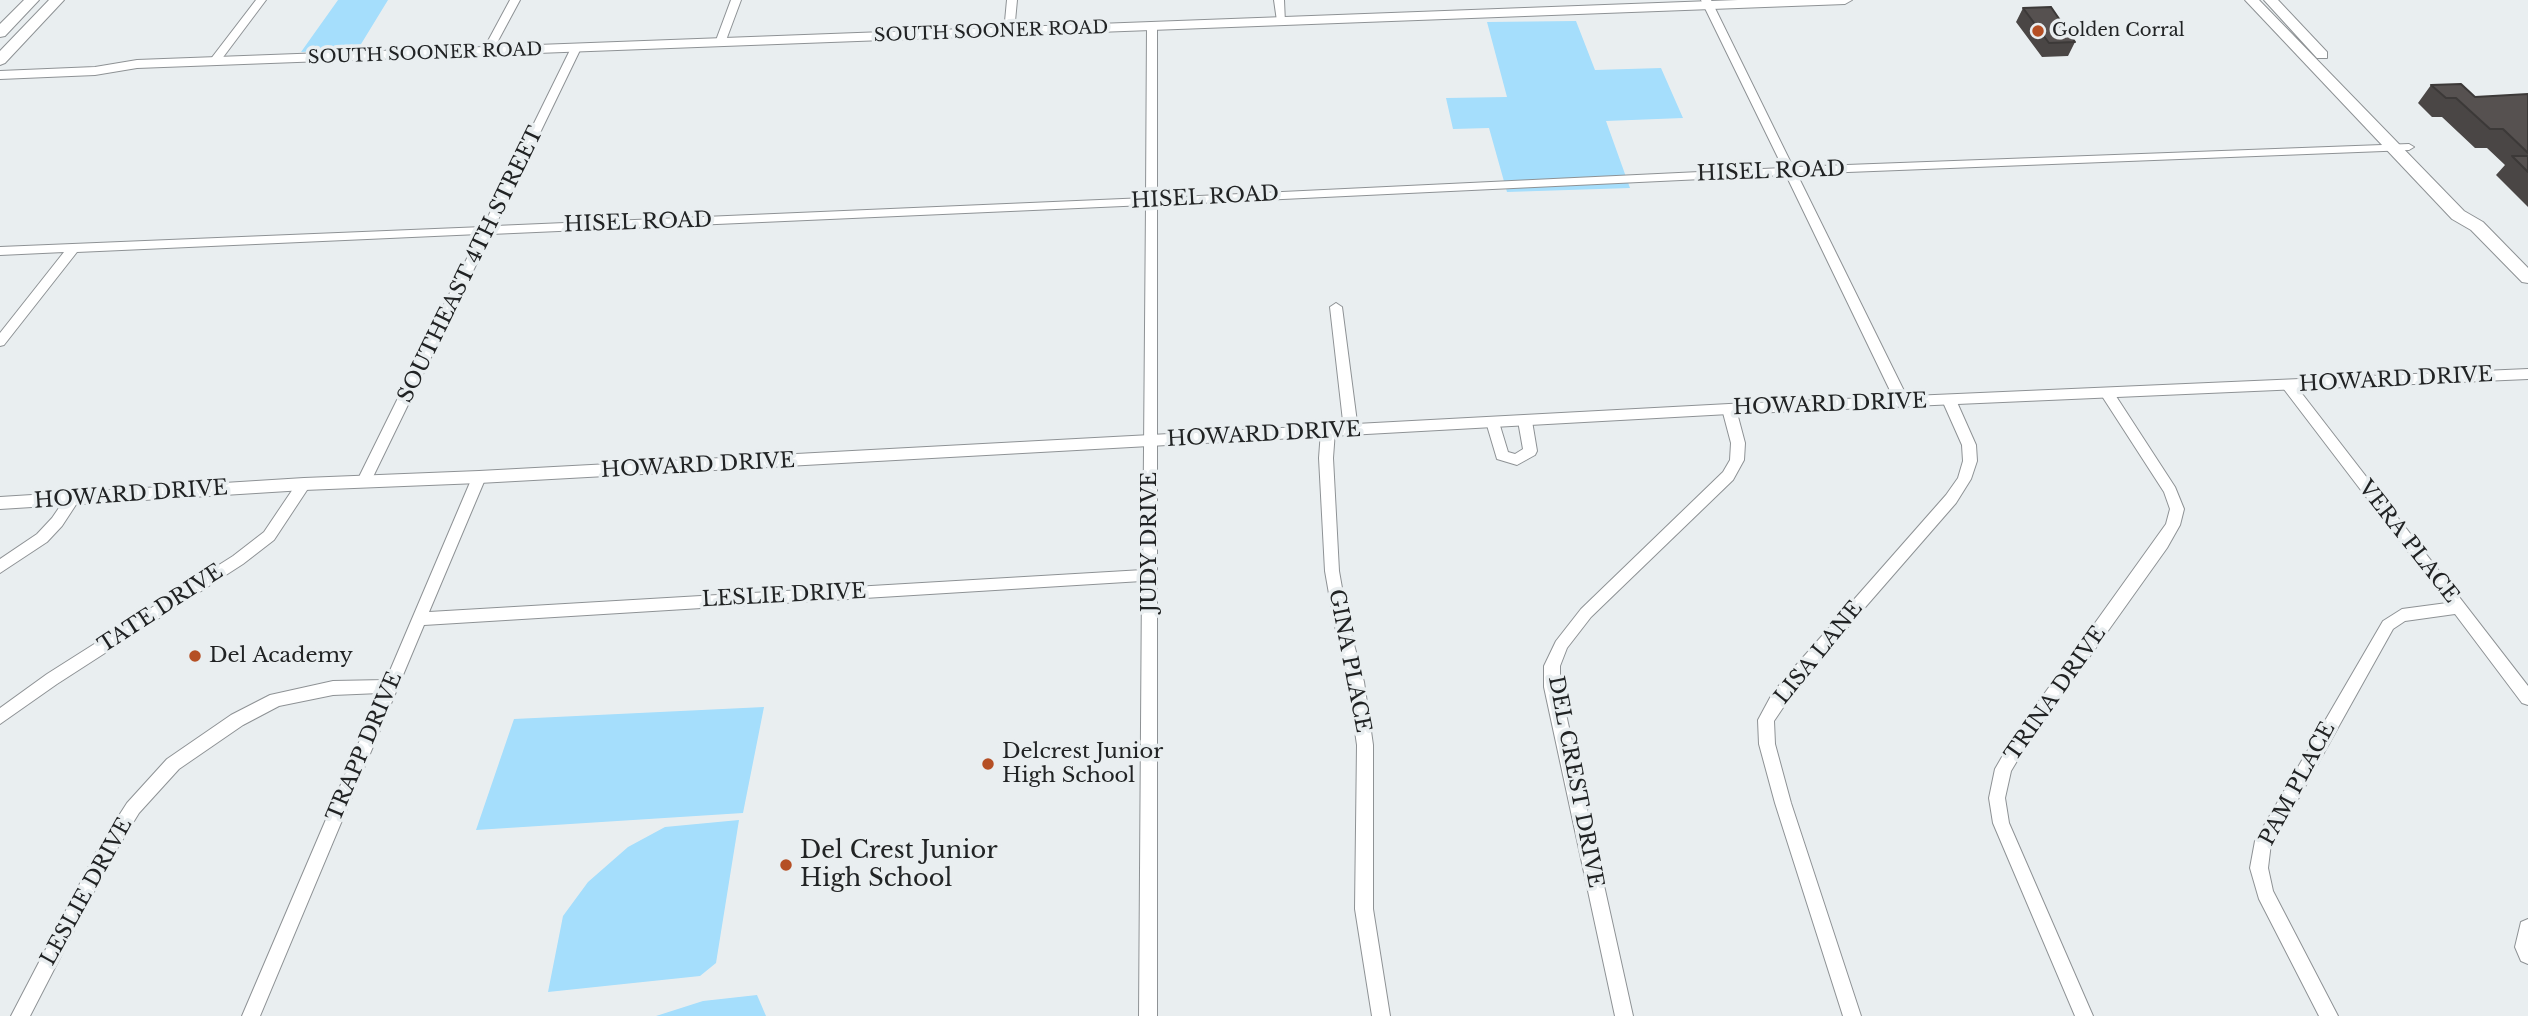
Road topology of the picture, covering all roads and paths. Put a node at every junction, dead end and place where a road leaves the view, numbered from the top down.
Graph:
1 (32, 0) edge
2 (58, 0) edge
3 (261, 0) edge
4 (515, 0) edge
5 (736, 0) edge
6 (1012, 0) edge
7 (1279, 0) edge
8 (1845, 0) edge
9 (2252, 0) edge
10 (2274, 1) edge
11 (1707, 3) edge
12 (1282, 21) junction
13 (1152, 26) junction
14 (1009, 32) junction
15 (0, 33) edge
16 (720, 43) junction
17 (576, 48) junction
18 (487, 51) junction
19 (0, 62) edge
20 (214, 62) junction
21 (137, 64) junction
22 (0, 75) edge
23 (2346, 97) junction
24 (2362, 97) junction
25 (2402, 148) junction
26 (1790, 171) junction
27 (1153, 201) junction
28 (489, 230) junction
29 (74, 247) junction
30 (0, 251) edge
31 (2528, 278) edge
32 (1336, 307) dead end
33 (0, 342) edge
34 (2528, 374) edge
35 (2288, 385) junction
36 (2108, 393) junction
37 (1949, 400) junction
38 (1903, 403) junction
39 (1729, 410) junction
40 (1525, 421) junction
41 (1493, 422) junction
42 (1351, 430) junction
43 (1328, 431) junction
44 (1149, 441) junction
45 (479, 477) junction
46 (364, 481) junction
47 (304, 484) junction
48 (72, 500) junction
49 (0, 503) edge
50 (0, 567) edge
51 (1150, 575) junction
52 (2459, 608) junction
53 (418, 619) junction
54 (390, 686) junction
55 (2528, 698) edge
56 (0, 717) edge
57 (2528, 929) edge
58 (2528, 954) edge
59 (20, 1016) edge
60 (251, 1016) edge
61 (1148, 1016) edge
62 (1381, 1016) edge
63 (1624, 1016) edge
64 (1852, 1016) edge
65 (2084, 1016) edge
66 (2329, 1016) edge

1 - 15 main road
2 - 19 main road
3 - 20 street
4 - 18 street
5 - 16 street
6 - 14 street
7 - 12 street
8 - 11 main road, SOUTH SOONER ROAD
9 - 23 main road
10 - 24 main road
11 - 12 main road, SOUTH SOONER ROAD
11 - 26 street
12 - 13 main road, SOUTH SOONER ROAD
13 - 14 main road, SOUTH SOONER ROAD
13 - 27 street, JUDY DRIVE
14 - 16 main road, SOUTH SOONER ROAD
16 - 17 main road, SOUTH SOONER ROAD
17 - 18 main road, SOUTH SOONER ROAD
17 - 28 street, SOUTHEAST 4TH STREET
18 - 20 main road, SOUTH SOONER ROAD
19 - 21 main road, SOUTH SOONER ROAD
20 - 21 main road, SOUTH SOONER ROAD
21 - 22 main road, SOUTH SOONER ROAD
23 - 24 main road
23 - 25 main road
24 - 25 main road
25 - 26 street, HISEL ROAD
25 - 31 main road
26 - 27 street, HISEL ROAD
26 - 38 street
27 - 28 street, HISEL ROAD
27 - 44 street, JUDY DRIVE
28 - 29 street, HISEL ROAD
28 - 46 street, SOUTHEAST 4TH STREET
29 - 30 street, HISEL ROAD
29 - 33 street
32 - 42 street
34 - 35 street, HOWARD DRIVE
35 - 36 street, HOWARD DRIVE
35 - 52 street, VERA PLACE
36 - 37 street, HOWARD DRIVE
36 - 65 street, TRINA DRIVE
37 - 38 street, HOWARD DRIVE
37 - 64 street, LISA LANE
38 - 39 street, HOWARD DRIVE
39 - 40 street, HOWARD DRIVE
39 - 63 street, DEL CREST DRIVE
40 - 41 street, HOWARD DRIVE
40 - 41 street
41 - 42 street, HOWARD DRIVE
42 - 43 street, HOWARD DRIVE
43 - 44 street, HOWARD DRIVE
43 - 62 street, GINA PLACE
44 - 45 street, HOWARD DRIVE
44 - 51 street, JUDY DRIVE
45 - 46 street, HOWARD DRIVE
45 - 53 street, TRAPP DRIVE
46 - 47 street, HOWARD DRIVE
47 - 48 street, HOWARD DRIVE
47 - 56 street, TATE DRIVE
48 - 49 street, HOWARD DRIVE
48 - 50 street
51 - 53 street, LESLIE DRIVE
51 - 61 street, JUDY DRIVE
52 - 55 street, VERA PLACE
52 - 66 street, PAM PLACE
53 - 54 street, TRAPP DRIVE
54 - 59 street, LESLIE DRIVE
54 - 60 street, TRAPP DRIVE
57 - 58 street

